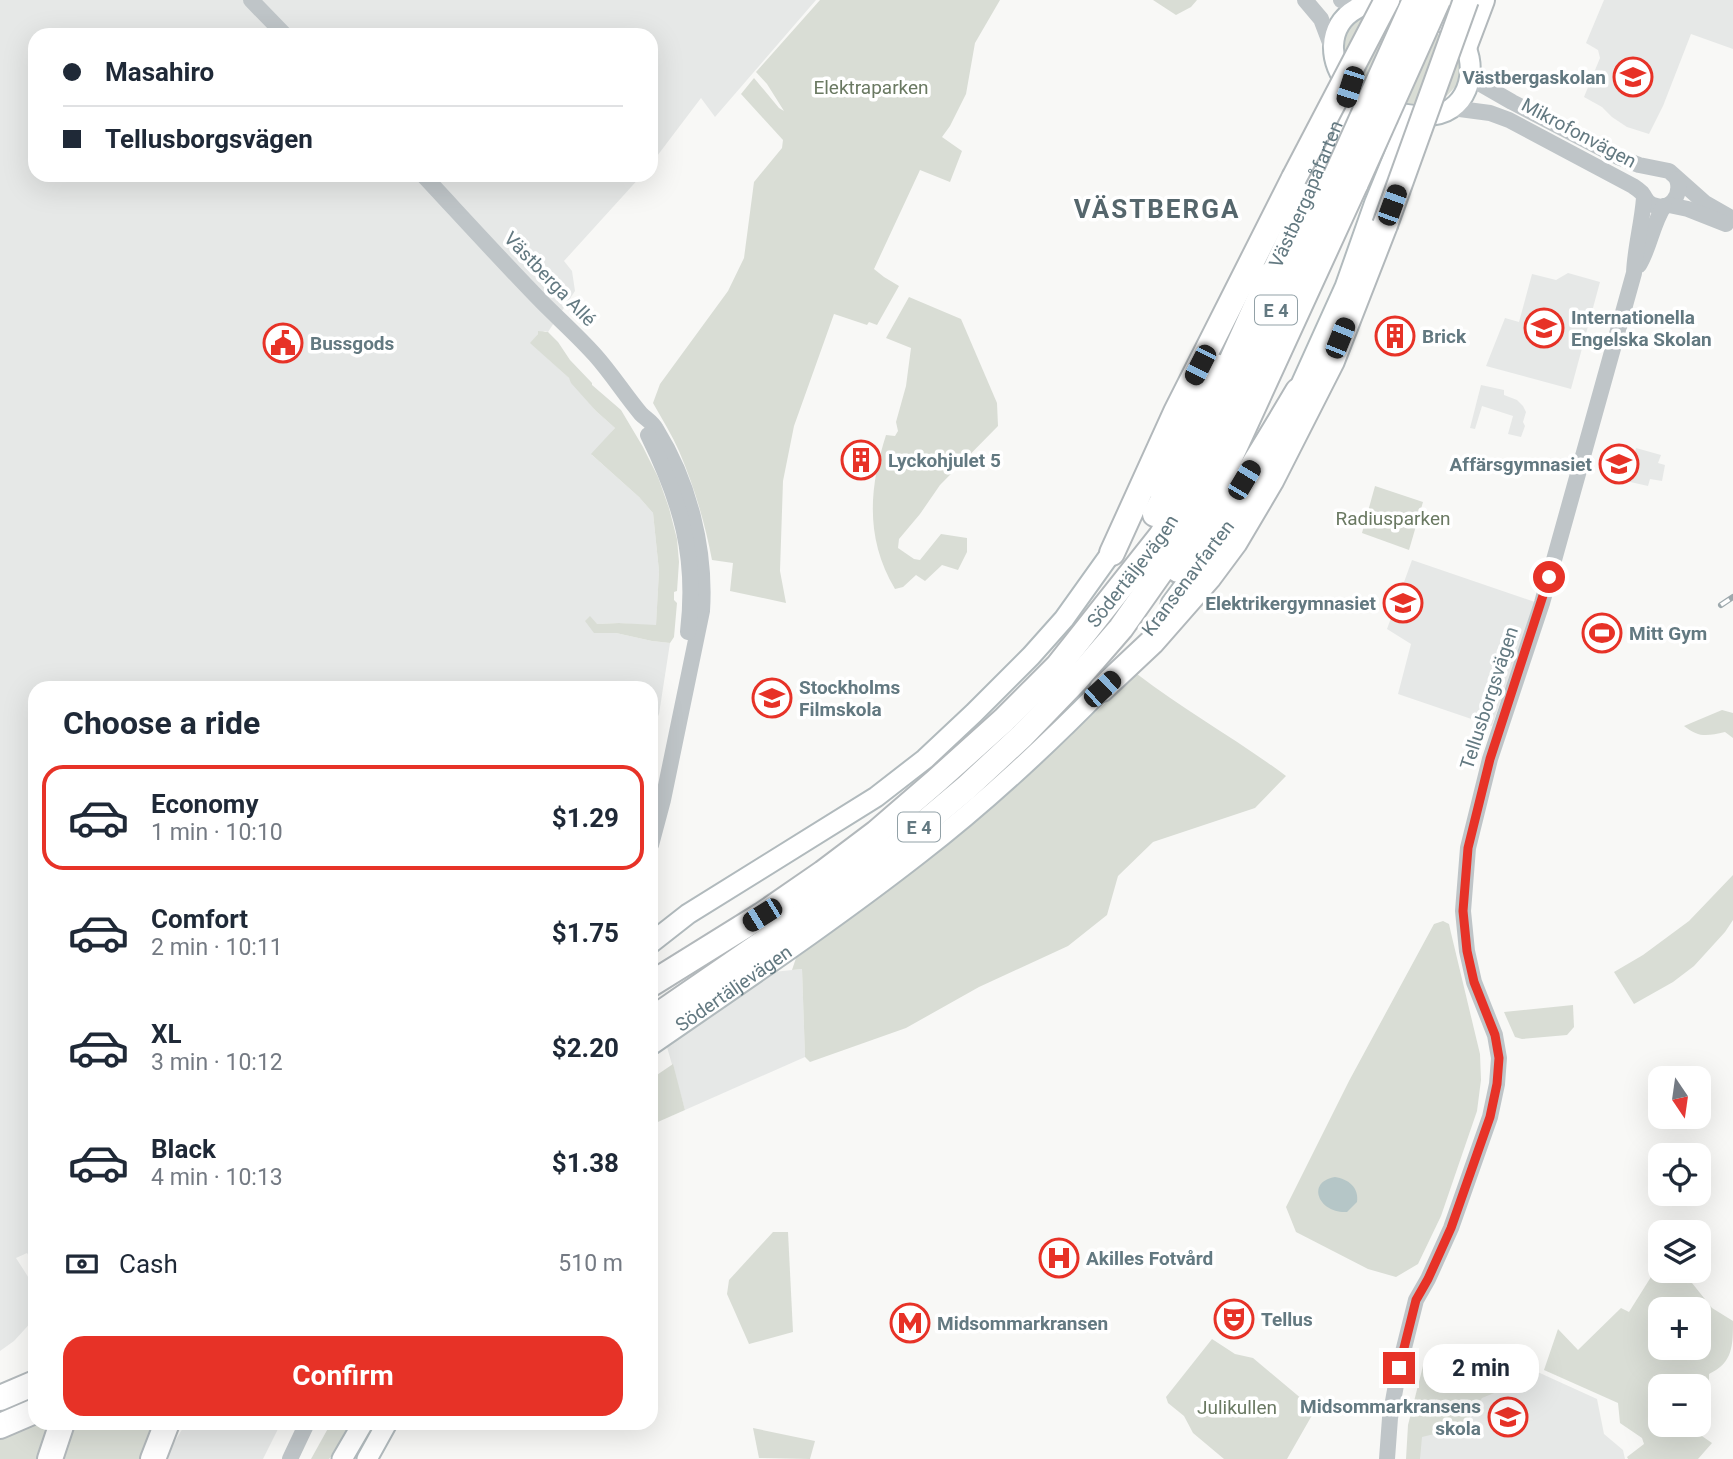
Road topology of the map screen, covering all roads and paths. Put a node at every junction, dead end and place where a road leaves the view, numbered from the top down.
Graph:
1 (251, 0) edge
2 (1305, 0) edge
3 (1415, 0) edge
4 (1438, 0) edge
5 (1466, 0) edge
6 (1482, 0) edge
7 (1365, 2) edge
8 (278, 28) edge
9 (1465, 45) junction
10 (1332, 48) junction
11 (1471, 76) junction
12 (1350, 87) junction
13 (1452, 108) junction
14 (1415, 116) junction
15 (1657, 169) junction
16 (1346, 179) junction
17 (1677, 179) junction
18 (430, 182) edge
19 (1643, 196) junction
20 (1666, 206) junction
21 (1733, 219) edge
22 (1733, 226) edge
23 (1634, 273) junction
24 (1270, 275) junction
25 (1298, 391) junction
26 (643, 415) junction
27 (1112, 553) junction
28 (1118, 590) junction
29 (1121, 628) junction
30 (1102, 689) junction
31 (658, 771) edge
32 (658, 819) edge
33 (658, 938) edge
34 (658, 980) edge
35 (658, 1013) edge
36 (658, 1040) edge
37 (28, 1386) edge
38 (3, 1397) edge
39 (28, 1413) edge
40 (4, 1425) edge
41 (60, 1430) edge
42 (164, 1430) edge
43 (304, 1430) edge
44 (359, 1430) edge
45 (383, 1430) edge
46 (50, 1459) edge
47 (153, 1459) edge
48 (290, 1459) edge
49 (342, 1459) edge
50 (367, 1459) edge
51 (1387, 1459) edge

1 - 8 street
2 - 10 street
3 - 16 highway, Södertäljevägen / E 4, bridge
4 - 16 highway, Södertäljevägen / E 4, bridge
5 - 30 highway, bridge
6 - 9 highway
7 - 9 main road
7 - 10 main road
7 - 27 highway, bridge
9 - 11 main road
10 - 12 main road
11 - 13 main road
11 - 15 street, Mikrofonvägen
12 - 14 main road
12 - 24 main road, Västbergapåfarten
13 - 14 main road
13 - 19 street, Mikrofonvägen
14 - 25 main road, Kransenavfarten
15 - 17 street, Mikrofonvägen
15 - 19 street, Mikrofonvägen
16 - 28 highway, Södertäljevägen / E 4
16 - 29 highway, Södertäljevägen / E 4
17 - 20 street
17 - 21 street, Mikrofonvägen
18 - 26 street, Västberga Allé
19 - 20 street, Mikrofonvägen
19 - 23 street, Tellusborgsvägen
20 - 22 street, Mikrofonvägen
20 - 23 street, Tellusborgsvägen
23 - 51 street, Tellusborgsvägen
24 - 27 main road, Västbergapåfarten
24 - 28 highway
25 - 29 highway, E 4
25 - 30 main road, Kransenavfarten
26 - 31 street, Västberga Allé
26 - 32 street, Västberga Allé
27 - 33 main road, Södertäljevägen
28 - 34 highway, Södertäljevägen / E 4
29 - 35 highway, Södertäljevägen / E 4
30 - 36 main road, Södertäljevägen
37 - 38 highway
39 - 40 highway
41 - 46 highway
42 - 47 highway
43 - 48 street
44 - 49 main road
45 - 50 main road

